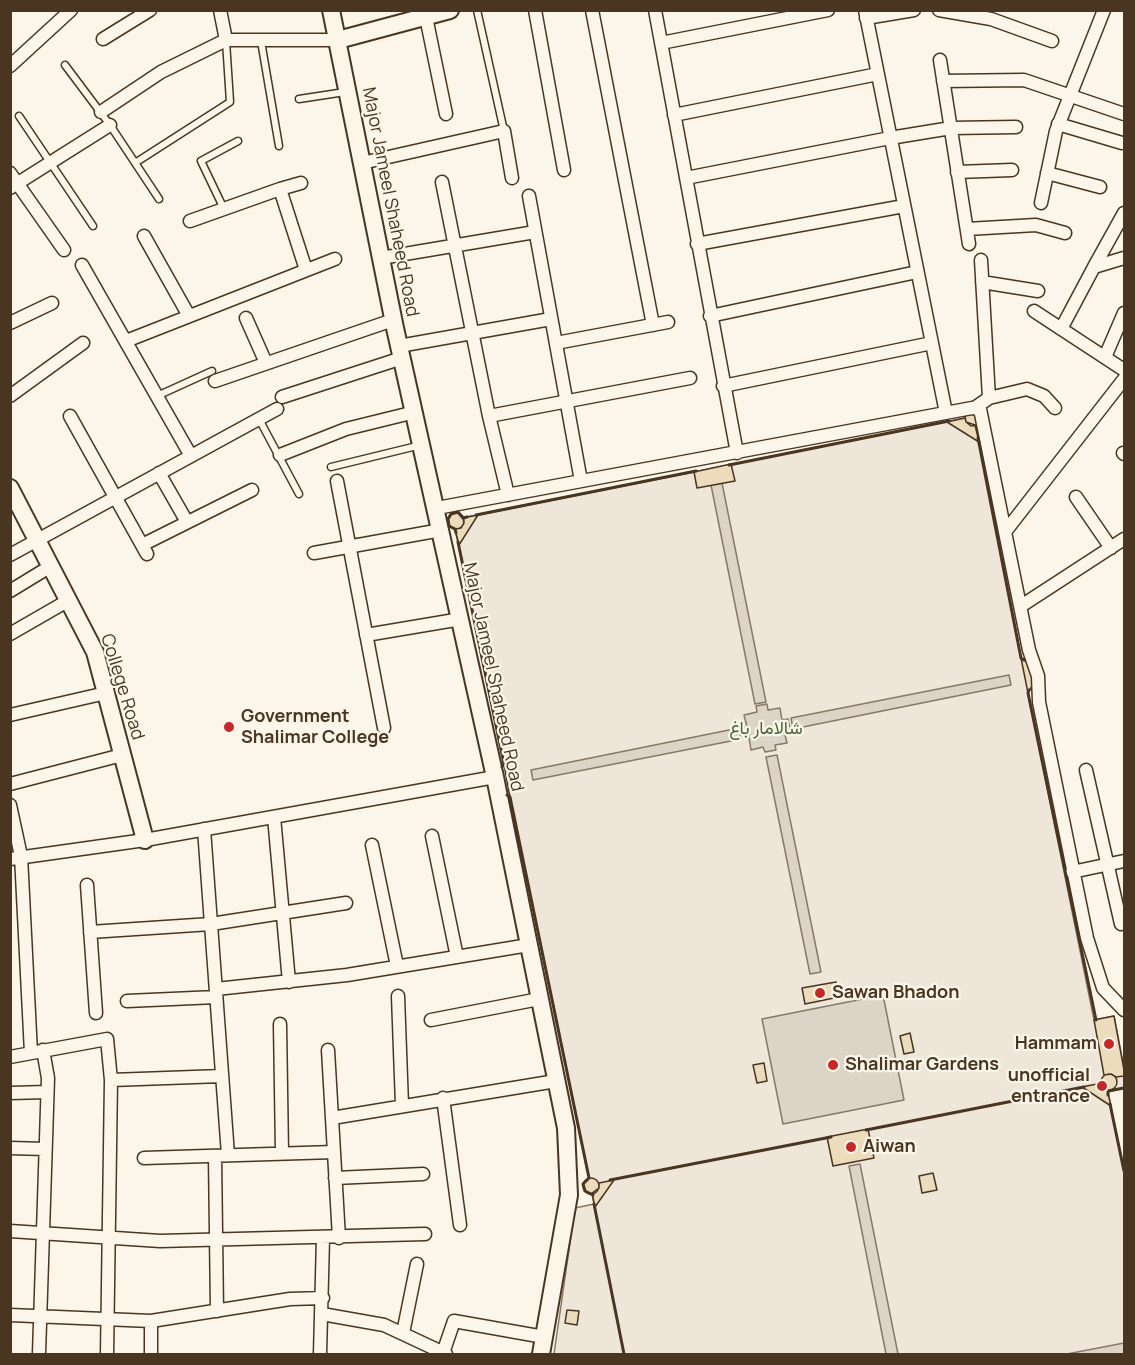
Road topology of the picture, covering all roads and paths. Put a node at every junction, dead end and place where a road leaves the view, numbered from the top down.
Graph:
1 (71, 10) edge
2 (150, 10) edge
3 (220, 10) edge
4 (331, 10) edge
5 (450, 10) edge
6 (477, 10) edge
7 (535, 10) edge
8 (592, 10) edge
9 (655, 10) edge
10 (828, 10) edge
11 (914, 10) edge
12 (939, 10) edge
13 (1104, 10) edge
14 (866, 14) edge
15 (987, 14) edge
16 (426, 17) junction
17 (103, 39) dead end
18 (338, 39) junction
19 (226, 40) junction
20 (261, 40) junction
21 (1052, 41) dead end
22 (661, 43) junction
23 (940, 60) dead end
24 (11, 65) edge
25 (65, 65) dead end
26 (878, 74) junction
27 (943, 81) junction
28 (348, 91) junction
29 (1068, 95) junction
30 (298, 99) dead end
31 (1123, 110) edge
32 (101, 112) junction
33 (446, 114) dead end
34 (674, 115) junction
35 (19, 116) dead end
36 (110, 124) junction
37 (1058, 124) junction
38 (1016, 127) dead end
39 (951, 129) junction
40 (504, 131) junction
41 (890, 138) junction
42 (238, 141) dead end
43 (1122, 143) dead end
44 (279, 146) dead end
45 (50, 163) junction
46 (135, 163) junction
47 (362, 163) junction
48 (564, 170) dead end
49 (1012, 170) dead end
50 (957, 172) junction
51 (1047, 173) junction
52 (512, 178) dead end
53 (686, 178) junction
54 (13, 182) edge
55 (442, 182) dead end
56 (301, 183) dead end
57 (1100, 187) dead end
58 (280, 189) junction
59 (529, 196) dead end
60 (159, 199) dead end
61 (1041, 203) dead end
62 (904, 206) junction
63 (224, 208) junction
64 (1125, 213) edge
65 (190, 221) dead end
66 (93, 226) dead end
67 (967, 230) junction
68 (535, 232) junction
69 (1065, 232) dead end
70 (144, 236) dead end
71 (698, 244) junction
72 (969, 244) dead end
73 (455, 246) junction
74 (64, 250) dead end
75 (381, 258) junction
76 (1125, 258) edge
77 (335, 259) dead end
78 (981, 260) dead end
79 (82, 266) dead end
80 (1094, 267) junction
81 (306, 270) junction
82 (917, 272) junction
83 (982, 282) junction
84 (1038, 291) dead end
85 (52, 303) dead end
86 (1034, 311) dead end
87 (1125, 312) edge
88 (189, 316) junction
89 (710, 316) junction
90 (246, 318) dead end
91 (551, 319) junction
92 (393, 320) junction
93 (10, 322) edge
94 (668, 322) dead end
95 (653, 325) junction
96 (1061, 329) junction
97 (472, 333) junction
98 (126, 341) junction
99 (83, 343) dead end
100 (556, 343) junction
101 (932, 343) junction
102 (401, 352) junction
103 (1105, 357) junction
104 (266, 363) junction
105 (1125, 370) edge
106 (214, 376) joint
107 (690, 378) dead end
108 (1125, 380) edge
109 (723, 386) junction
110 (10, 396) edge
111 (157, 396) junction
112 (282, 397) dead end
113 (989, 398) junction
114 (566, 401) junction
115 (976, 407) junction
116 (1055, 408) dead end
117 (277, 409) dead end
118 (415, 412) junction
119 (946, 413) junction
120 (70, 416) dead end
121 (489, 416) junction
122 (259, 419) junction
123 (423, 445) junction
124 (737, 453) junction
125 (280, 455) junction
126 (191, 456) junction
127 (331, 467) dead end
128 (159, 473) junction
129 (337, 481) dead end
130 (581, 481) junction
131 (252, 490) dead end
132 (11, 492) edge
133 (299, 494) dead end
134 (508, 495) junction
135 (115, 497) junction
136 (1076, 497) dead end
137 (436, 508) junction
138 (187, 522) junction
139 (441, 530) junction
140 (1005, 532) junction
141 (37, 540) junction
142 (1125, 540) edge
143 (349, 547) junction
144 (1112, 548) junction
145 (314, 554) dead end
146 (10, 555) edge
147 (51, 566) junction
148 (10, 591) edge
149 (69, 600) junction
150 (1021, 606) junction
151 (461, 619) junction
152 (10, 634) edge
153 (366, 635) junction
154 (106, 693) junction
155 (10, 715) edge
156 (384, 728) dead end
157 (122, 755) junction
158 (1086, 770) dead end
159 (495, 777) junction
160 (10, 784) edge
161 (10, 806) edge
162 (274, 817) junction
163 (204, 829) junction
164 (432, 836) dead end
165 (145, 840) junction
166 (372, 845) dead end
167 (16, 857) edge
168 (1125, 861) edge
169 (1108, 865) junction
170 (1072, 872) junction
171 (87, 885) dead end
172 (346, 903) dead end
173 (283, 913) junction
174 (1125, 923) edge
175 (211, 924) junction
176 (90, 932) junction
177 (529, 945) junction
178 (457, 957) junction
179 (397, 966) junction
180 (289, 982) junction
181 (216, 993) junction
182 (398, 996) dead end
183 (539, 999) junction
184 (127, 1001) dead end
185 (1125, 1010) edge
186 (96, 1013) dead end
187 (431, 1020) dead end
188 (280, 1024) dead end
189 (327, 1050) dead end
190 (37, 1052) junction
191 (10, 1057) edge
192 (222, 1076) junction
193 (111, 1080) junction
194 (556, 1081) junction
195 (47, 1092) junction
196 (10, 1093) edge
197 (443, 1098) junction
198 (402, 1105) junction
199 (332, 1118) junction
200 (10, 1148) edge
201 (45, 1149) junction
202 (334, 1152) junction
203 (282, 1153) junction
204 (228, 1155) junction
205 (215, 1156) junction
206 (144, 1158) dead end
207 (423, 1174) dead end
208 (335, 1178) junction
209 (460, 1225) dead end
210 (10, 1232) edge
211 (42, 1233) junction
212 (424, 1234) dead end
213 (107, 1238) junction
214 (323, 1238) junction
215 (339, 1238) junction
216 (216, 1239) junction
217 (417, 1264) dead end
218 (323, 1298) junction
219 (217, 1311) junction
220 (322, 1314) junction
221 (10, 1315) edge
222 (39, 1317) junction
223 (107, 1320) junction
224 (151, 1321) junction
225 (403, 1333) junction
226 (544, 1336) junction
227 (39, 1354) edge
228 (107, 1354) edge
229 (151, 1354) edge
230 (317, 1354) edge
231 (444, 1354) edge
232 (541, 1354) edge

1 - 24 street
2 - 17 street
3 - 19 street
4 - 18 street, Major Jameel Shaheed Road
5 - 16 street
6 - 40 lane
7 - 48 street
8 - 95 street
9 - 22 street
10 - 22 street
11 - 14 street
12 - 15 street
13 - 29 street
14 - 26 street
15 - 21 street
16 - 18 street
16 - 33 street
18 - 20 street
18 - 28 street, Major Jameel Shaheed Road
19 - 20 street
19 - 32 street
19 - 46 lane
20 - 44 lane
22 - 34 street
23 - 27 street
25 - 32 lane
26 - 34 street
26 - 41 street
27 - 29 street
27 - 39 street
28 - 30 lane
28 - 47 street, Major Jameel Shaheed Road
29 - 31 street
29 - 37 street
32 - 36 lane
34 - 53 street
35 - 45 lane
36 - 45 street
36 - 46 lane
37 - 43 street
37 - 51 street
38 - 39 street
39 - 41 street
39 - 50 street
40 - 47 street
40 - 52 street
41 - 53 street
41 - 62 street
42 - 63 lane
45 - 54 street
45 - 66 lane
46 - 60 lane
47 - 75 street, Major Jameel Shaheed Road
49 - 50 street
50 - 67 street
51 - 57 street
51 - 61 street
53 - 71 street
54 - 74 street
55 - 73 street
56 - 58 street
58 - 63 street
58 - 81 street
59 - 68 street
62 - 71 street
62 - 82 street
63 - 65 street
64 - 80 street
67 - 69 street
67 - 72 street
68 - 73 street
68 - 91 street
70 - 88 street
71 - 89 street
73 - 75 street
73 - 97 street
75 - 92 street, Major Jameel Shaheed Road
76 - 80 street
77 - 81 street
78 - 83 street
79 - 98 street
80 - 96 street
81 - 88 street
82 - 89 street
82 - 101 street
83 - 84 street
83 - 113 street
85 - 93 street
86 - 96 street
87 - 103 street
88 - 98 street
89 - 109 street
90 - 104 street
91 - 97 street
91 - 100 street
92 - 102 street, Major Jameel Shaheed Road
92 - 104 street
94 - 95 street
95 - 100 street
96 - 103 street
97 - 102 street
97 - 121 street
98 - 111 street
99 - 110 street
100 - 114 street
101 - 109 street
101 - 119 street
102 - 112 street
102 - 118 street, Major Jameel Shaheed Road
103 - 105 street
104 - 106 street
106 - 111 lane
107 - 114 street
108 - 140 street
109 - 124 street
111 - 126 street
113 - 115 street
113 - 116 street
114 - 121 street
114 - 130 street
115 - 119 street
115 - 140 street
117 - 122 street
118 - 123 street, Major Jameel Shaheed Road
118 - 125 street
119 - 124 street
120 - 135 street
121 - 134 street
122 - 125 lane
122 - 126 street
123 - 127 lane
123 - 137 street, Major Jameel Shaheed Road
124 - 130 street
125 - 133 lane
126 - 128 street
128 - 135 street
128 - 138 street
129 - 143 street
130 - 134 street
131 - 138 street
132 - 141 street, College Road
134 - 137 street
135 - 138 street
135 - 141 street
136 - 144 street
137 - 139 street, Major Jameel Shaheed Road
139 - 143 street
139 - 151 street, Major Jameel Shaheed Road
140 - 150 street
141 - 146 street
141 - 147 street, College Road
142 - 144 street
143 - 145 street
143 - 153 street
144 - 150 street
147 - 148 street
147 - 149 street, College Road
149 - 152 street
149 - 154 street, College Road
150 - 170 street
151 - 153 street
151 - 159 street, Major Jameel Shaheed Road
153 - 156 street
154 - 155 street
154 - 157 street, College Road
157 - 160 street
157 - 165 street, College Road
158 - 169 street
159 - 162 street
159 - 177 street, Major Jameel Shaheed Road
161 - 167 street
162 - 163 street
162 - 173 street
163 - 165 street
163 - 175 street
164 - 178 street
165 - 167 street
166 - 179 street
167 - 190 street
168 - 169 street
169 - 170 street
169 - 174 street
170 - 185 street
171 - 176 street
172 - 173 street
173 - 175 street
173 - 180 street
175 - 176 street
175 - 181 street
176 - 186 street
177 - 178 street
177 - 183 street, Major Jameel Shaheed Road
178 - 179 street
179 - 180 street
180 - 181 street
181 - 184 street
181 - 192 street
182 - 198 street
183 - 187 street
183 - 194 street, Major Jameel Shaheed Road
188 - 203 street
189 - 199 street
190 - 191 street
190 - 193 street
190 - 195 street
192 - 193 street
192 - 204 street
193 - 213 street
194 - 197 street
194 - 226 street, Major Jameel Shaheed Road
195 - 196 street
195 - 201 street
197 - 198 street
197 - 209 street
198 - 199 street
199 - 202 street
200 - 201 street
201 - 211 street
202 - 203 street
202 - 208 street
203 - 204 street
204 - 205 street
205 - 206 street
205 - 216 street
207 - 208 street
208 - 215 street
210 - 211 street
211 - 213 street
211 - 222 street
212 - 215 street
213 - 216 street
213 - 223 street
214 - 215 street
214 - 216 street
214 - 218 street
216 - 219 street
217 - 225 street
218 - 219 street
218 - 220 street
219 - 224 street
220 - 225 street
220 - 230 street
221 - 222 street
222 - 223 street
222 - 227 street
223 - 224 street
223 - 228 street
224 - 229 street
225 - 231 street
226 - 231 street
226 - 232 street, Major Jameel Shaheed Road

